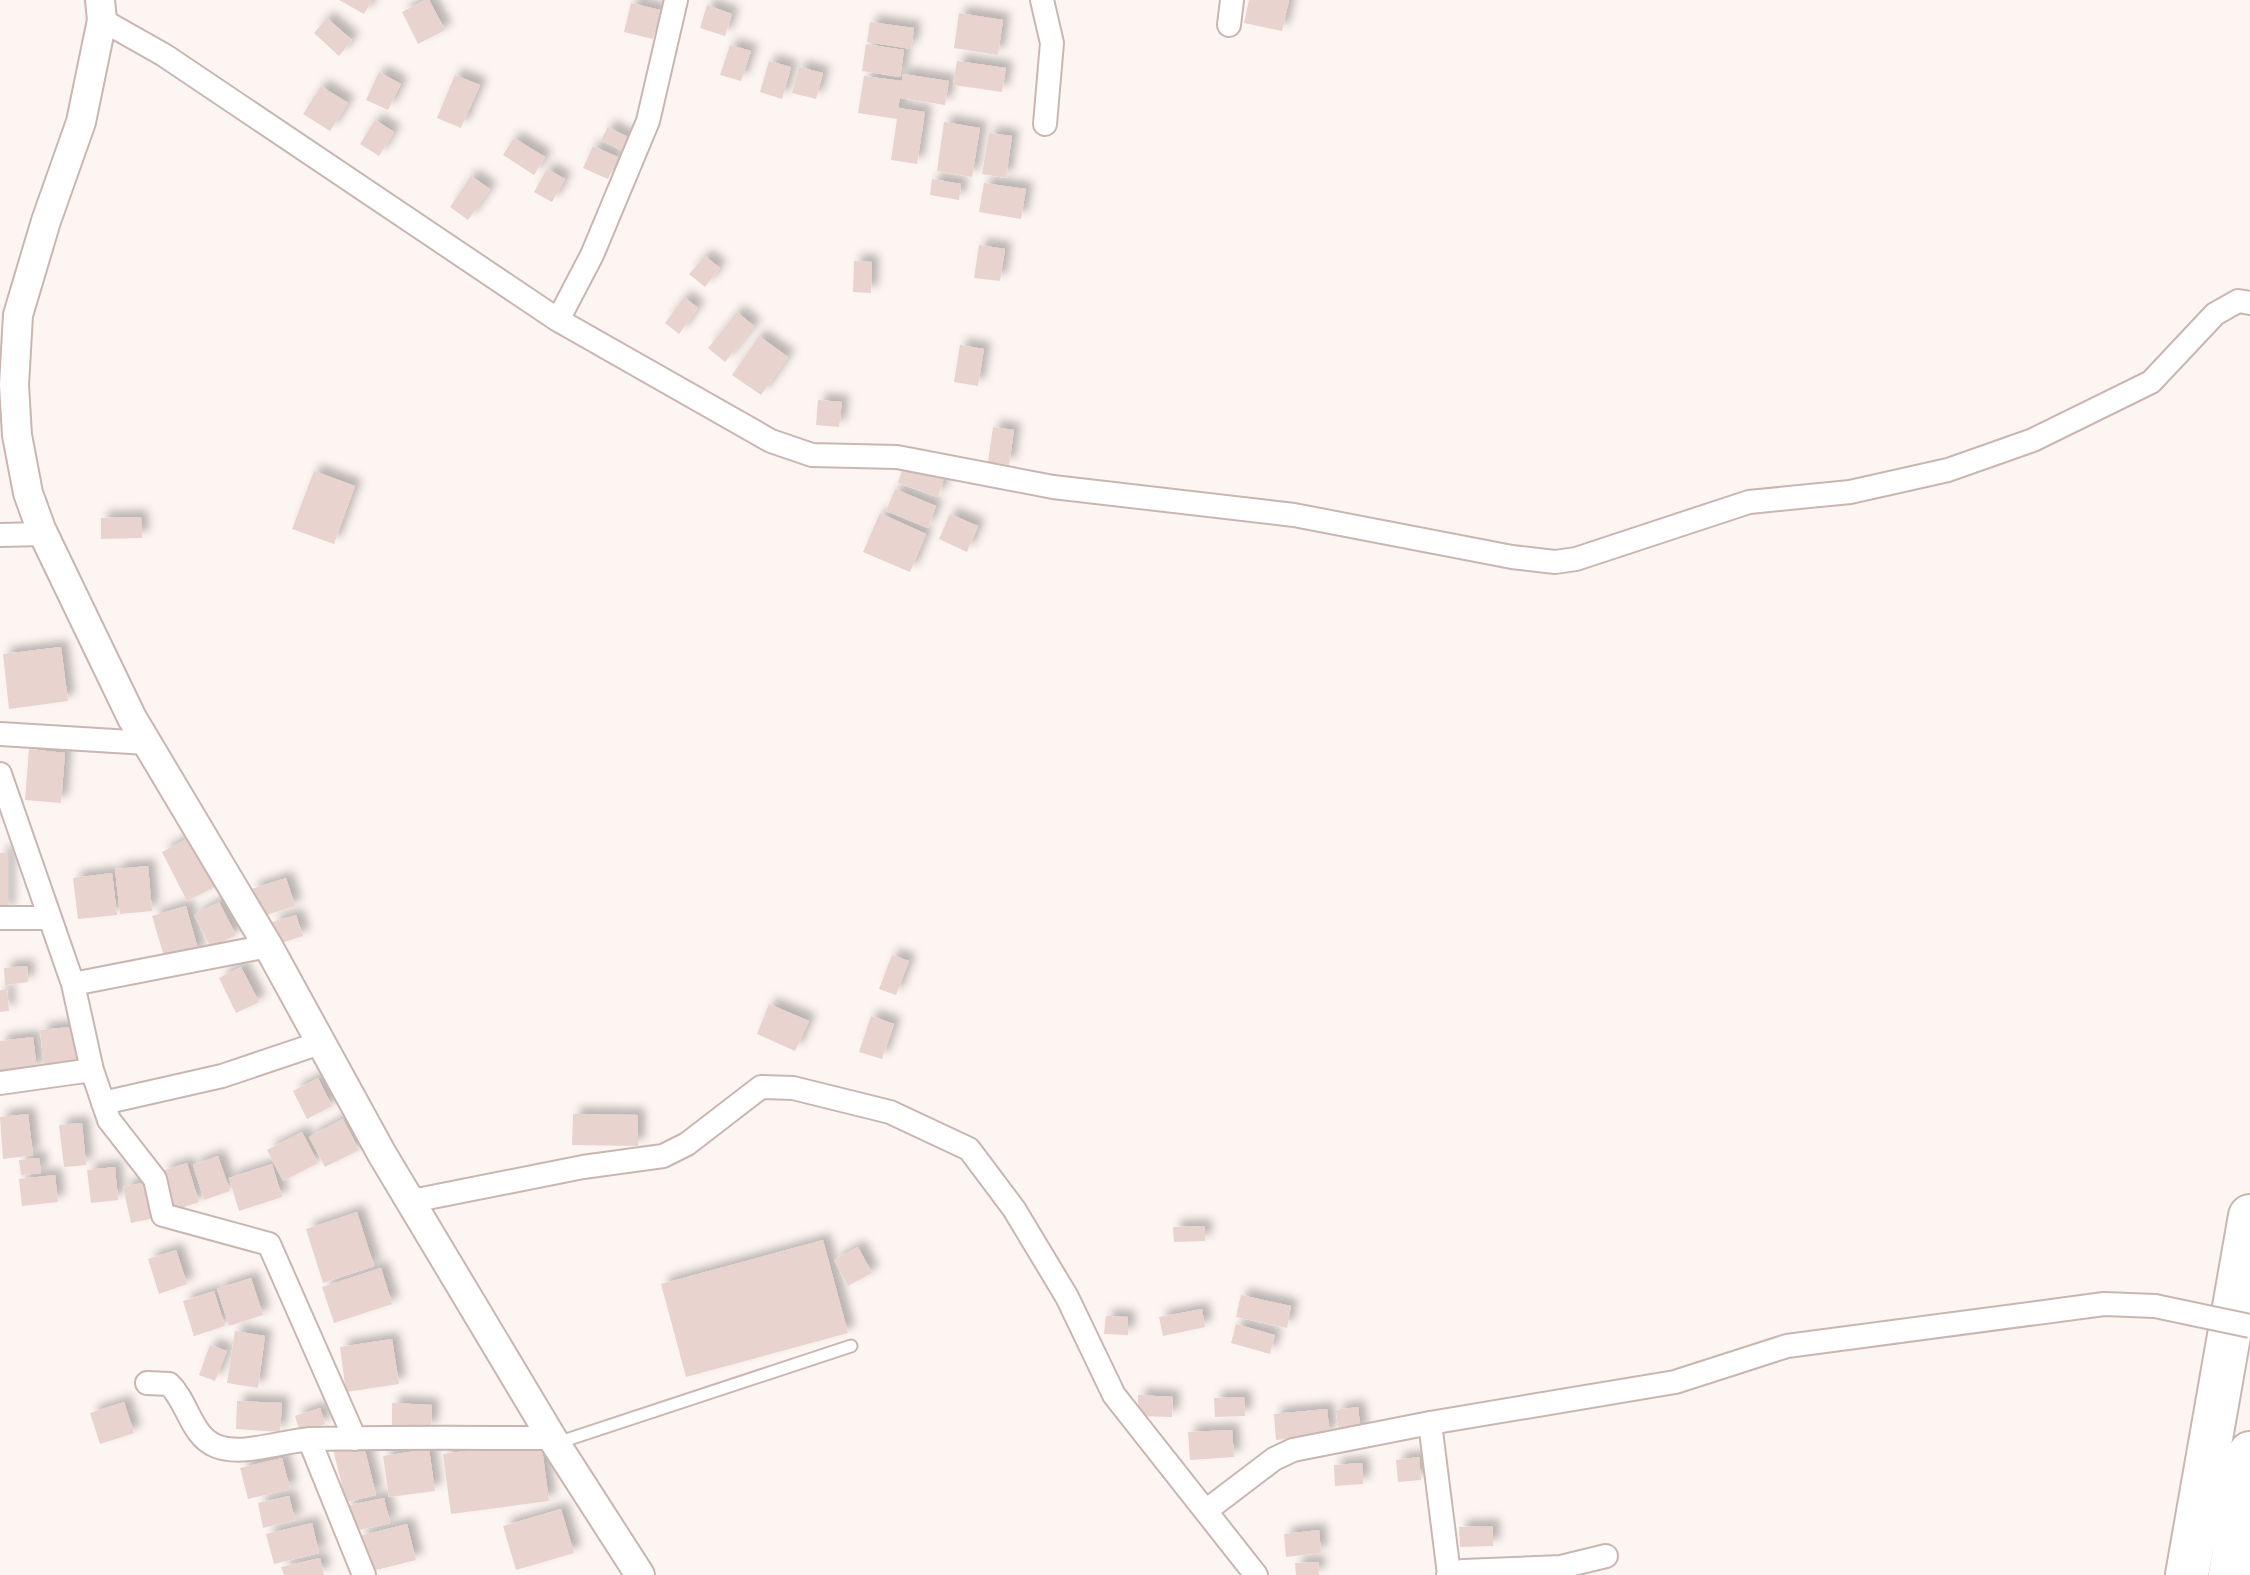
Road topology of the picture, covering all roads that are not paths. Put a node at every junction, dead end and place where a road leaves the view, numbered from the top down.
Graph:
1 (676, 0) edge
2 (1042, 0) edge
3 (1232, 0) edge
4 (101, 10) edge
5 (1229, 25) dead end
6 (1045, 124) dead end
7 (2250, 303) edge
8 (558, 320) junction
9 (44, 534) junction
10 (0, 535) edge
11 (0, 734) edge
12 (147, 743) junction
13 (0, 774) edge
14 (0, 918) edge
15 (48, 918) junction
16 (268, 946) junction
17 (73, 984) junction
18 (320, 1043) junction
19 (92, 1070) junction
20 (0, 1083) edge
21 (103, 1103) junction
22 (412, 1201) junction
23 (2250, 1216) edge
24 (2250, 1326) edge
25 (851, 1346) dead end
26 (147, 1383) dead end
27 (1430, 1423) junction
28 (309, 1439) junction
29 (355, 1439) junction
30 (554, 1441) junction
31 (2250, 1453) edge
32 (1207, 1510) junction
33 (1606, 1556) dead end
34 (364, 1575) edge
35 (640, 1575) edge
36 (1256, 1575) edge
37 (1448, 1575) edge
38 (2187, 1575) edge
39 (2230, 1575) edge

1 - 8 street
2 - 6 street
3 - 5 street
4 - 8 street
4 - 9 street
7 - 8 street
9 - 10 street
9 - 12 street
11 - 12 street
12 - 16 street
13 - 15 street
14 - 15 street
15 - 17 street
16 - 17 street
16 - 18 street
17 - 19 street
18 - 21 street
18 - 22 street
19 - 20 street
19 - 21 street
21 - 29 street
22 - 30 street
22 - 32 street
23 - 38 highway
24 - 27 street, bridge
25 - 30 lane
26 - 28 street
27 - 32 street
27 - 37 street
28 - 29 street
28 - 34 street
29 - 30 street
30 - 35 street
31 - 39 highway
32 - 36 street
33 - 37 street

